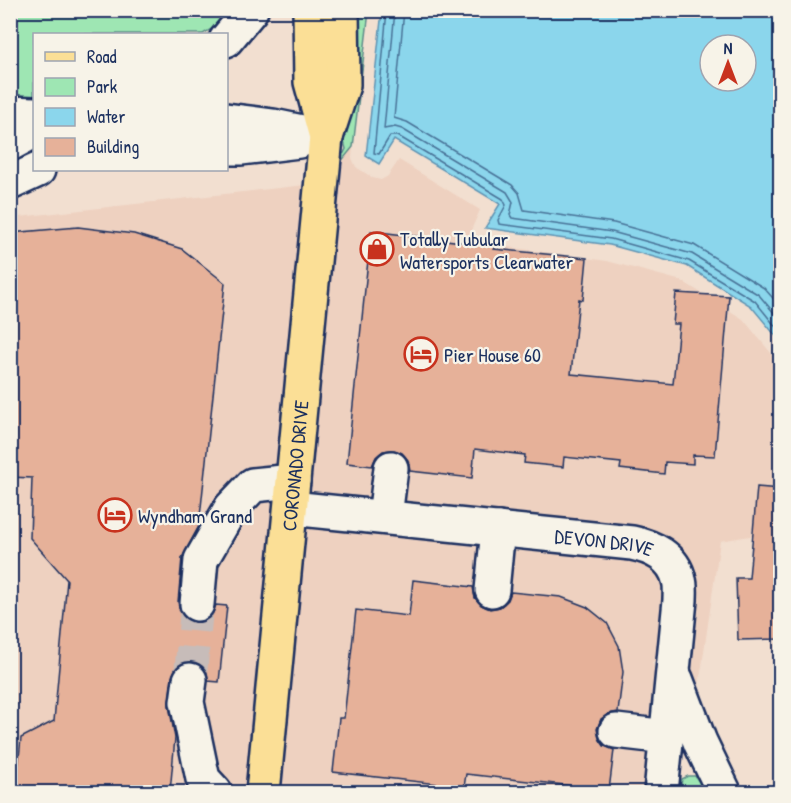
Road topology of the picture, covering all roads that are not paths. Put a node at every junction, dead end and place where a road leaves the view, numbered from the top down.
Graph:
1 (251, 10) edge
2 (310, 10) edge
3 (342, 10) edge
4 (228, 38) edge
5 (10, 113) edge
6 (33, 114) edge
7 (228, 120) edge
8 (33, 132) edge
9 (326, 137) junction
10 (10, 144) edge
11 (228, 148) edge
12 (36, 171) edge
13 (10, 183) edge
14 (391, 468) dead end
15 (292, 494) junction
16 (385, 517) junction
17 (498, 529) junction
18 (492, 590) dead end
19 (197, 604) tunnel mouth
20 (673, 671) junction
21 (189, 680) tunnel mouth
22 (616, 731) dead end
23 (667, 737) junction
24 (215, 792) edge
25 (263, 792) edge
26 (661, 792) edge
27 (724, 792) edge

1 - 4 street
2 - 9 main road, CORONADO DRIVE
3 - 9 main road, CORONADO DRIVE
5 - 6 street
7 - 9 street
8 - 10 street
9 - 11 street
9 - 15 main road, CORONADO DRIVE
12 - 13 street
14 - 16 street
15 - 16 street, DEVON DRIVE
15 - 19 street, DEVON DRIVE
15 - 25 main road, CORONADO DRIVE
16 - 17 street, DEVON DRIVE
17 - 18 street
17 - 20 street, DEVON DRIVE
20 - 23 street
20 - 27 street, DEVON DRIVE
21 - 24 street
22 - 23 street
23 - 26 street

